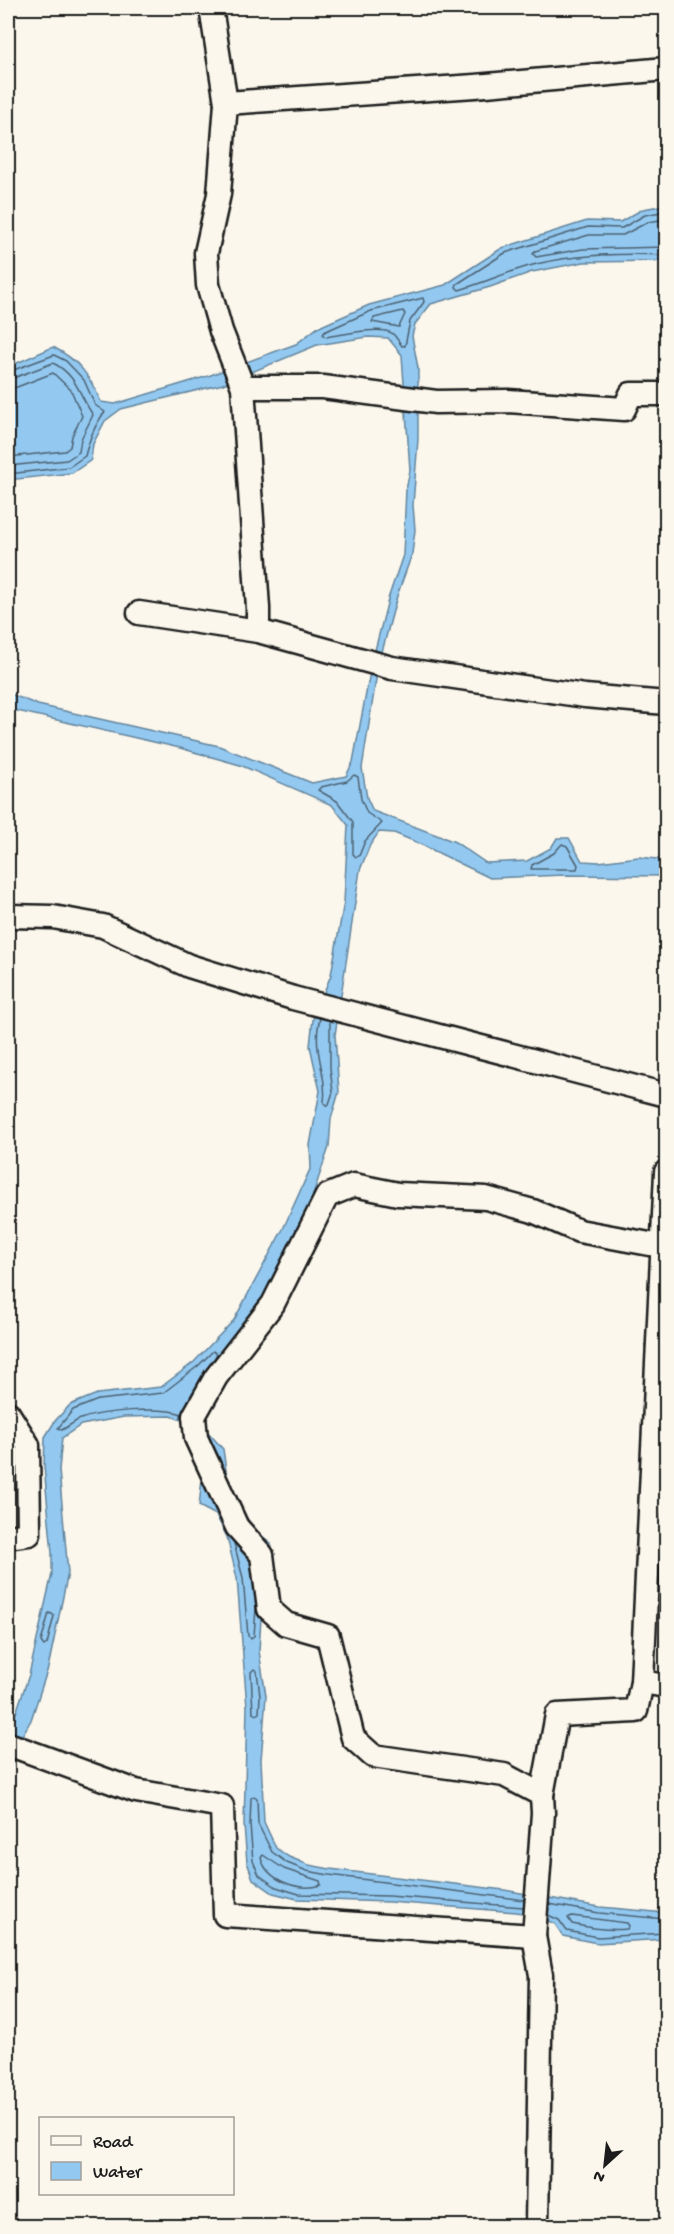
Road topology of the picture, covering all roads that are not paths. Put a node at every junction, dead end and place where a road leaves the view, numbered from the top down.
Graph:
1 (211, 8) edge
2 (666, 69) edge
3 (226, 103) junction
4 (243, 387) junction
5 (666, 394) edge
6 (139, 613) dead end
7 (258, 631) junction
8 (666, 703) edge
9 (8, 916) edge
10 (666, 1095) edge
11 (666, 1172) edge
12 (664, 1247) edge
13 (8, 1413) edge
14 (8, 1537) edge
15 (642, 1682) junction
16 (666, 1686) edge
17 (8, 1744) edge
18 (542, 1795) junction
19 (534, 1936) junction
20 (537, 2226) edge

1 - 3 street
2 - 3 street
3 - 4 street
4 - 5 street
4 - 7 street
6 - 7 street
7 - 8 street
9 - 10 street
11 - 12 street
12 - 15 street
12 - 18 street
13 - 14 street
15 - 16 street
15 - 18 street
17 - 19 street
18 - 19 street
19 - 20 street

